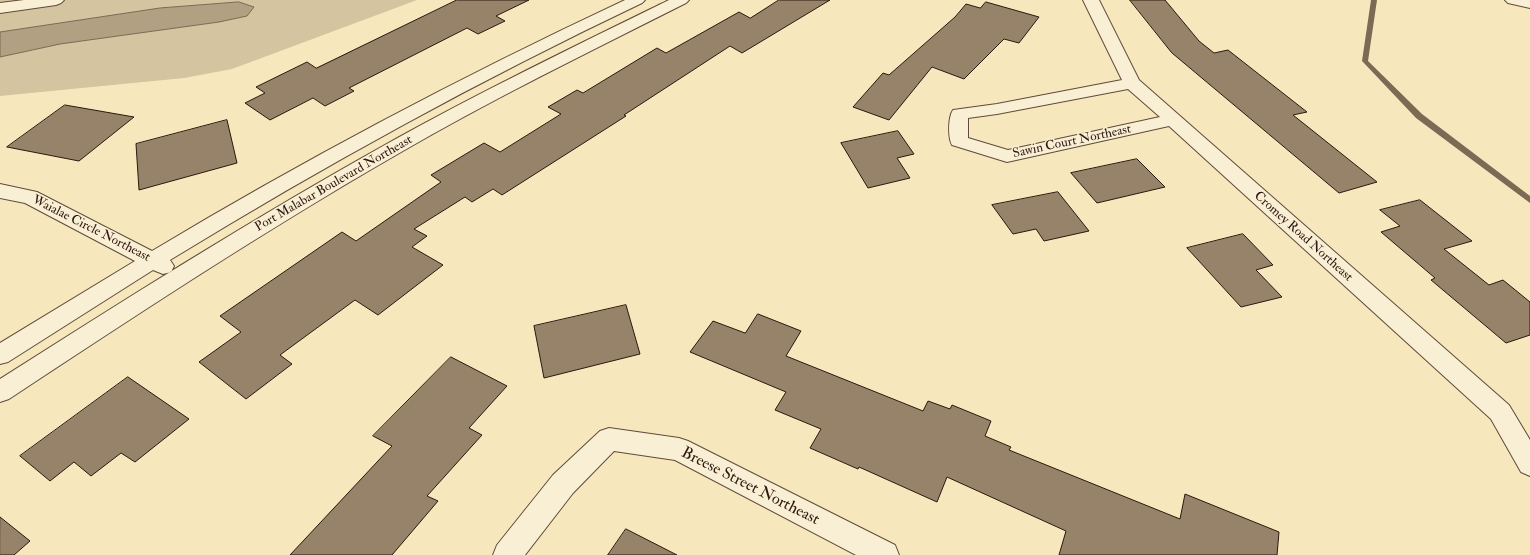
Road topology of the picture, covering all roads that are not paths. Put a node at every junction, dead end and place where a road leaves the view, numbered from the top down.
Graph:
1 (56, 0) edge
2 (637, 0) edge
3 (681, 0) edge
4 (1091, 0) edge
5 (1513, 0) edge
6 (1530, 3) edge
7 (0, 8) edge
8 (483, 75) junction
9 (1132, 83) junction
10 (504, 89) junction
11 (1173, 120) junction
12 (0, 191) edge
13 (153, 260) junction
14 (179, 276) junction
15 (0, 354) edge
16 (0, 392) edge
17 (1530, 464) edge
18 (507, 555) edge
19 (885, 555) edge

1 - 7 street
2 - 8 street, Port Malabar Boulevard Northeast
3 - 10 street, Port Malabar Boulevard Northeast
4 - 9 street, Cromey Road Northeast
5 - 6 street
8 - 10 street
8 - 13 street, Port Malabar Boulevard Northeast
9 - 11 street, Cromey Road Northeast
9 - 11 street, Sawin Court Northeast
10 - 14 street, Port Malabar Boulevard Northeast
11 - 17 street, Cromey Road Northeast
12 - 13 street, Waialae Circle Northeast
13 - 14 street, Waialae Circle Northeast
13 - 15 street, Port Malabar Boulevard Northeast
14 - 16 street, Port Malabar Boulevard Northeast
18 - 19 street, Breese Street Northeast

